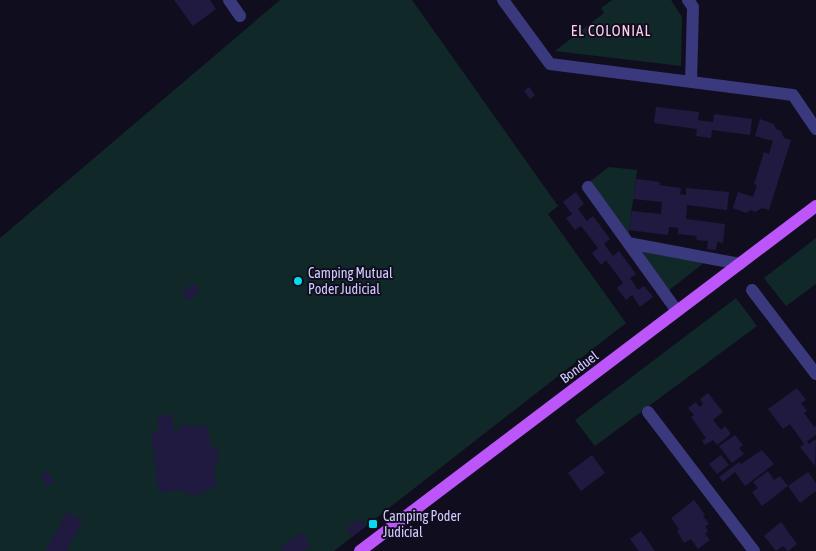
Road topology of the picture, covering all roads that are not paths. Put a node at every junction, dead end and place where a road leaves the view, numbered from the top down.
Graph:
1 (228, 0) edge
2 (503, 0) edge
3 (688, 0) edge
4 (240, 16) dead end
5 (691, 82) junction
6 (816, 129) edge
7 (588, 188) dead end
8 (816, 206) edge
9 (628, 243) junction
10 (740, 264) junction
11 (752, 290) dead end
12 (677, 311) junction
13 (816, 374) edge
14 (648, 412) dead end
15 (360, 551) edge
16 (754, 551) edge

1 - 4 street
2 - 5 street
3 - 5 street
5 - 6 street
7 - 9 street
8 - 10 main road, Bonduel
9 - 10 street
9 - 12 street
10 - 12 main road, Bonduel
11 - 13 street
12 - 15 main road, Bonduel
14 - 16 street

